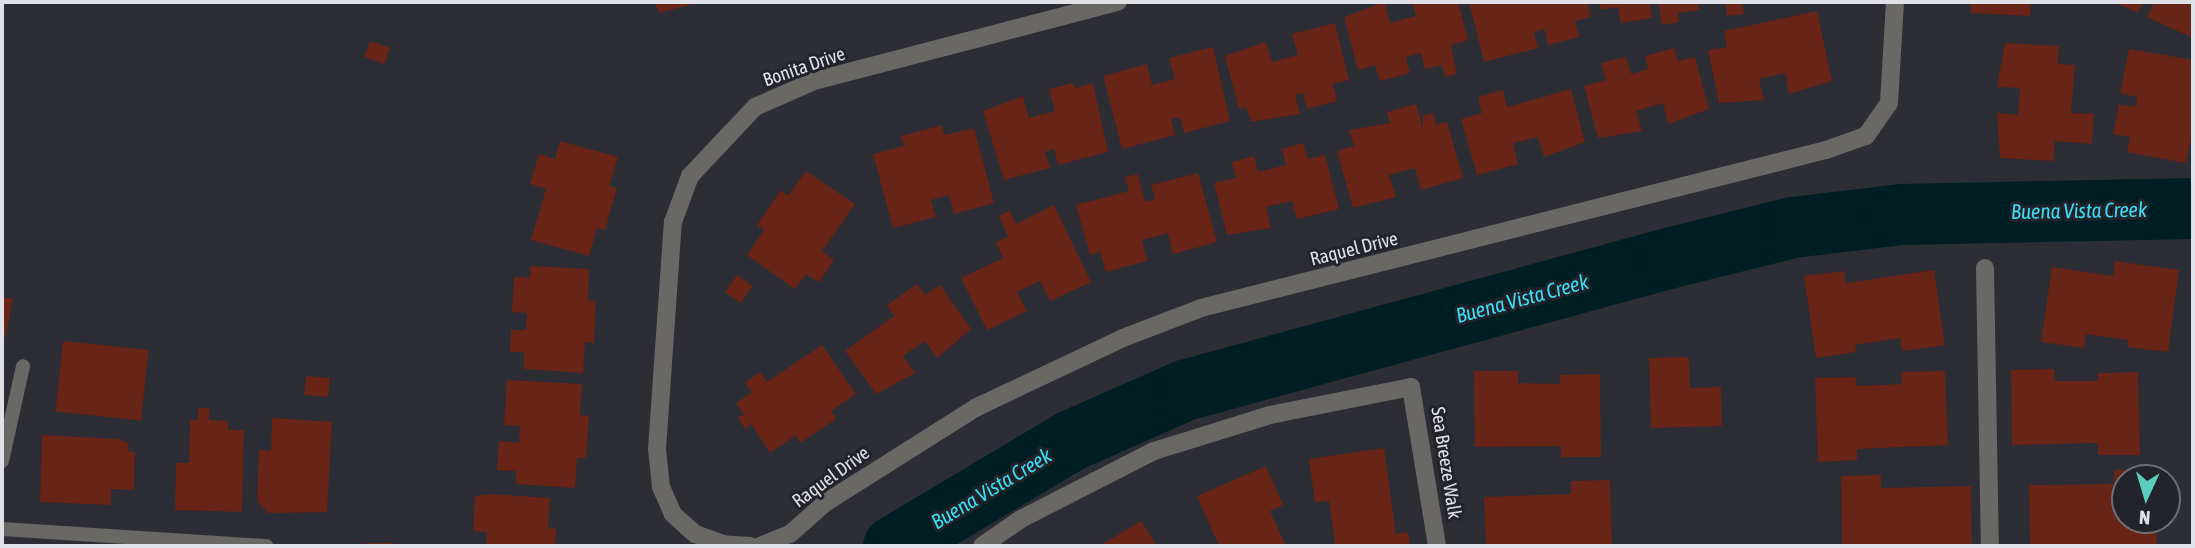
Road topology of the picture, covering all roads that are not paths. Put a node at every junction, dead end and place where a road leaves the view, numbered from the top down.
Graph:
1 (1118, 2) edge
2 (1895, 2) edge
3 (1985, 268) dead end
4 (23, 366) dead end
5 (2, 461) edge
6 (2, 529) edge
7 (266, 546) edge
8 (750, 546) edge
9 (760, 546) edge
10 (982, 546) edge
11 (1437, 546) edge
12 (1990, 546) edge

1 - 8 street, Bonita Drive
2 - 9 street, Raquel Drive
3 - 12 street
4 - 5 lane
6 - 7 lane
10 - 11 street, Sea Breeze Walk

